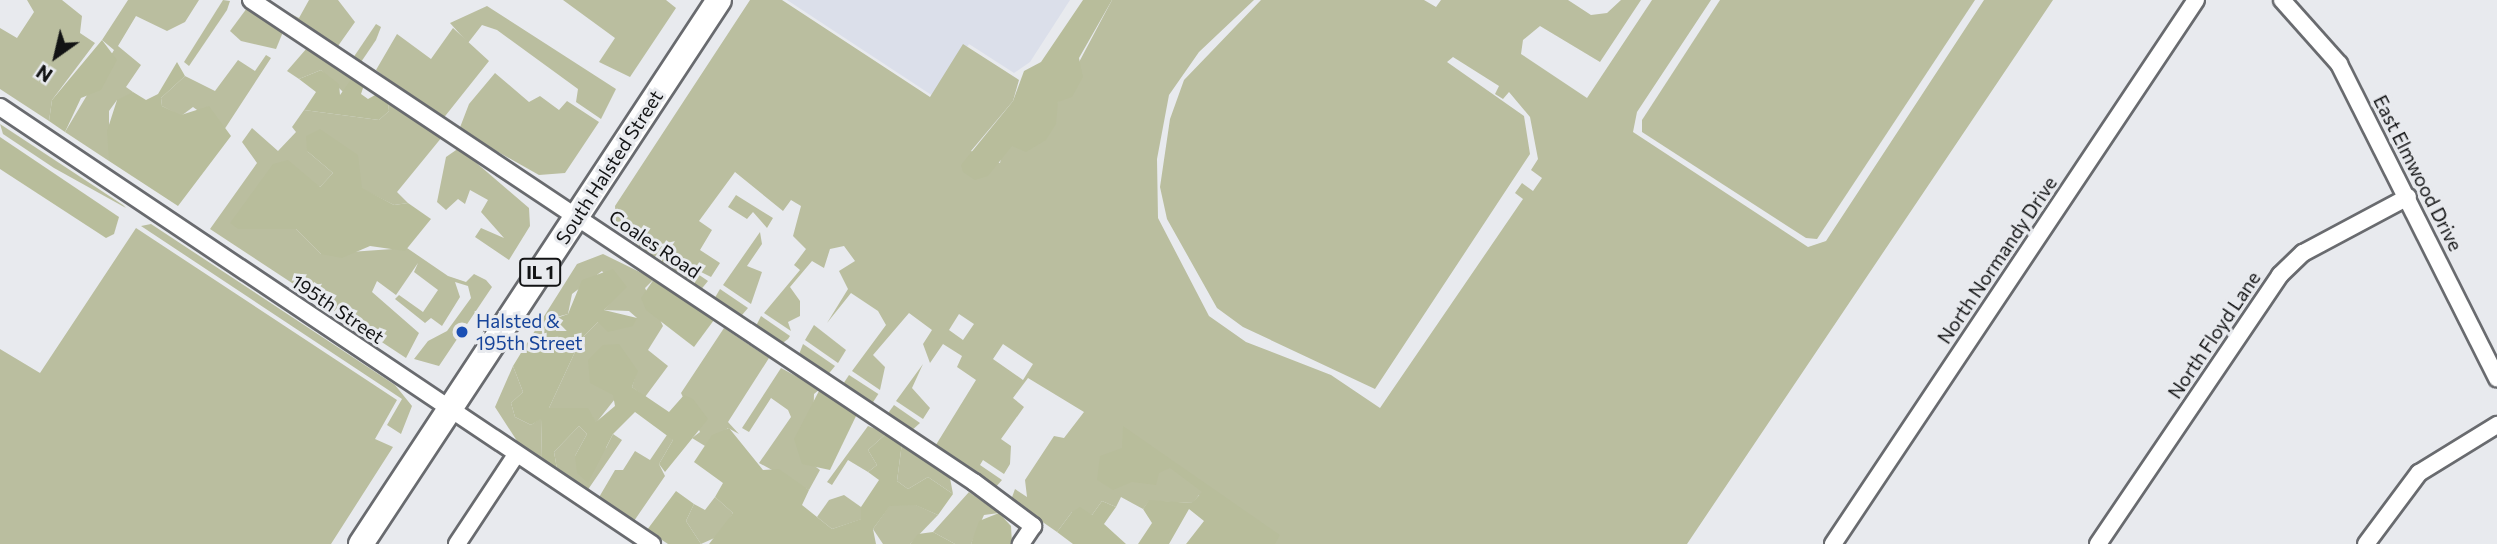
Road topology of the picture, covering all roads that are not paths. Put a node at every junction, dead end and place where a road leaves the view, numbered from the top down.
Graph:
1 (251, 0) edge
2 (719, 0) edge
3 (2196, 0) edge
4 (2282, 0) edge
5 (0, 107) edge
6 (2408, 197) junction
7 (577, 216) junction
8 (2497, 378) edge
9 (450, 409) junction
10 (2497, 425) edge
11 (516, 455) junction
12 (361, 544) edge
13 (457, 544) edge
14 (652, 544) edge
15 (1021, 544) edge
16 (1833, 544) edge
17 (2098, 544) edge
18 (2366, 544) edge

1 - 7 street, Coales Road
2 - 7 main road, South Halsted Street / IL 1
3 - 16 street, North Normandy Drive
4 - 6 street, East Elmwood Drive
5 - 9 street, 195th Street
6 - 8 street, East Elmwood Drive
6 - 17 street, North Floyd Lane
7 - 9 main road, South Halsted Street / IL 1
7 - 15 street, Coales Road
9 - 11 street, 195th Street
9 - 12 main road, South Halsted Street / IL 1
10 - 18 street
11 - 13 street
11 - 14 street, 195th Street

